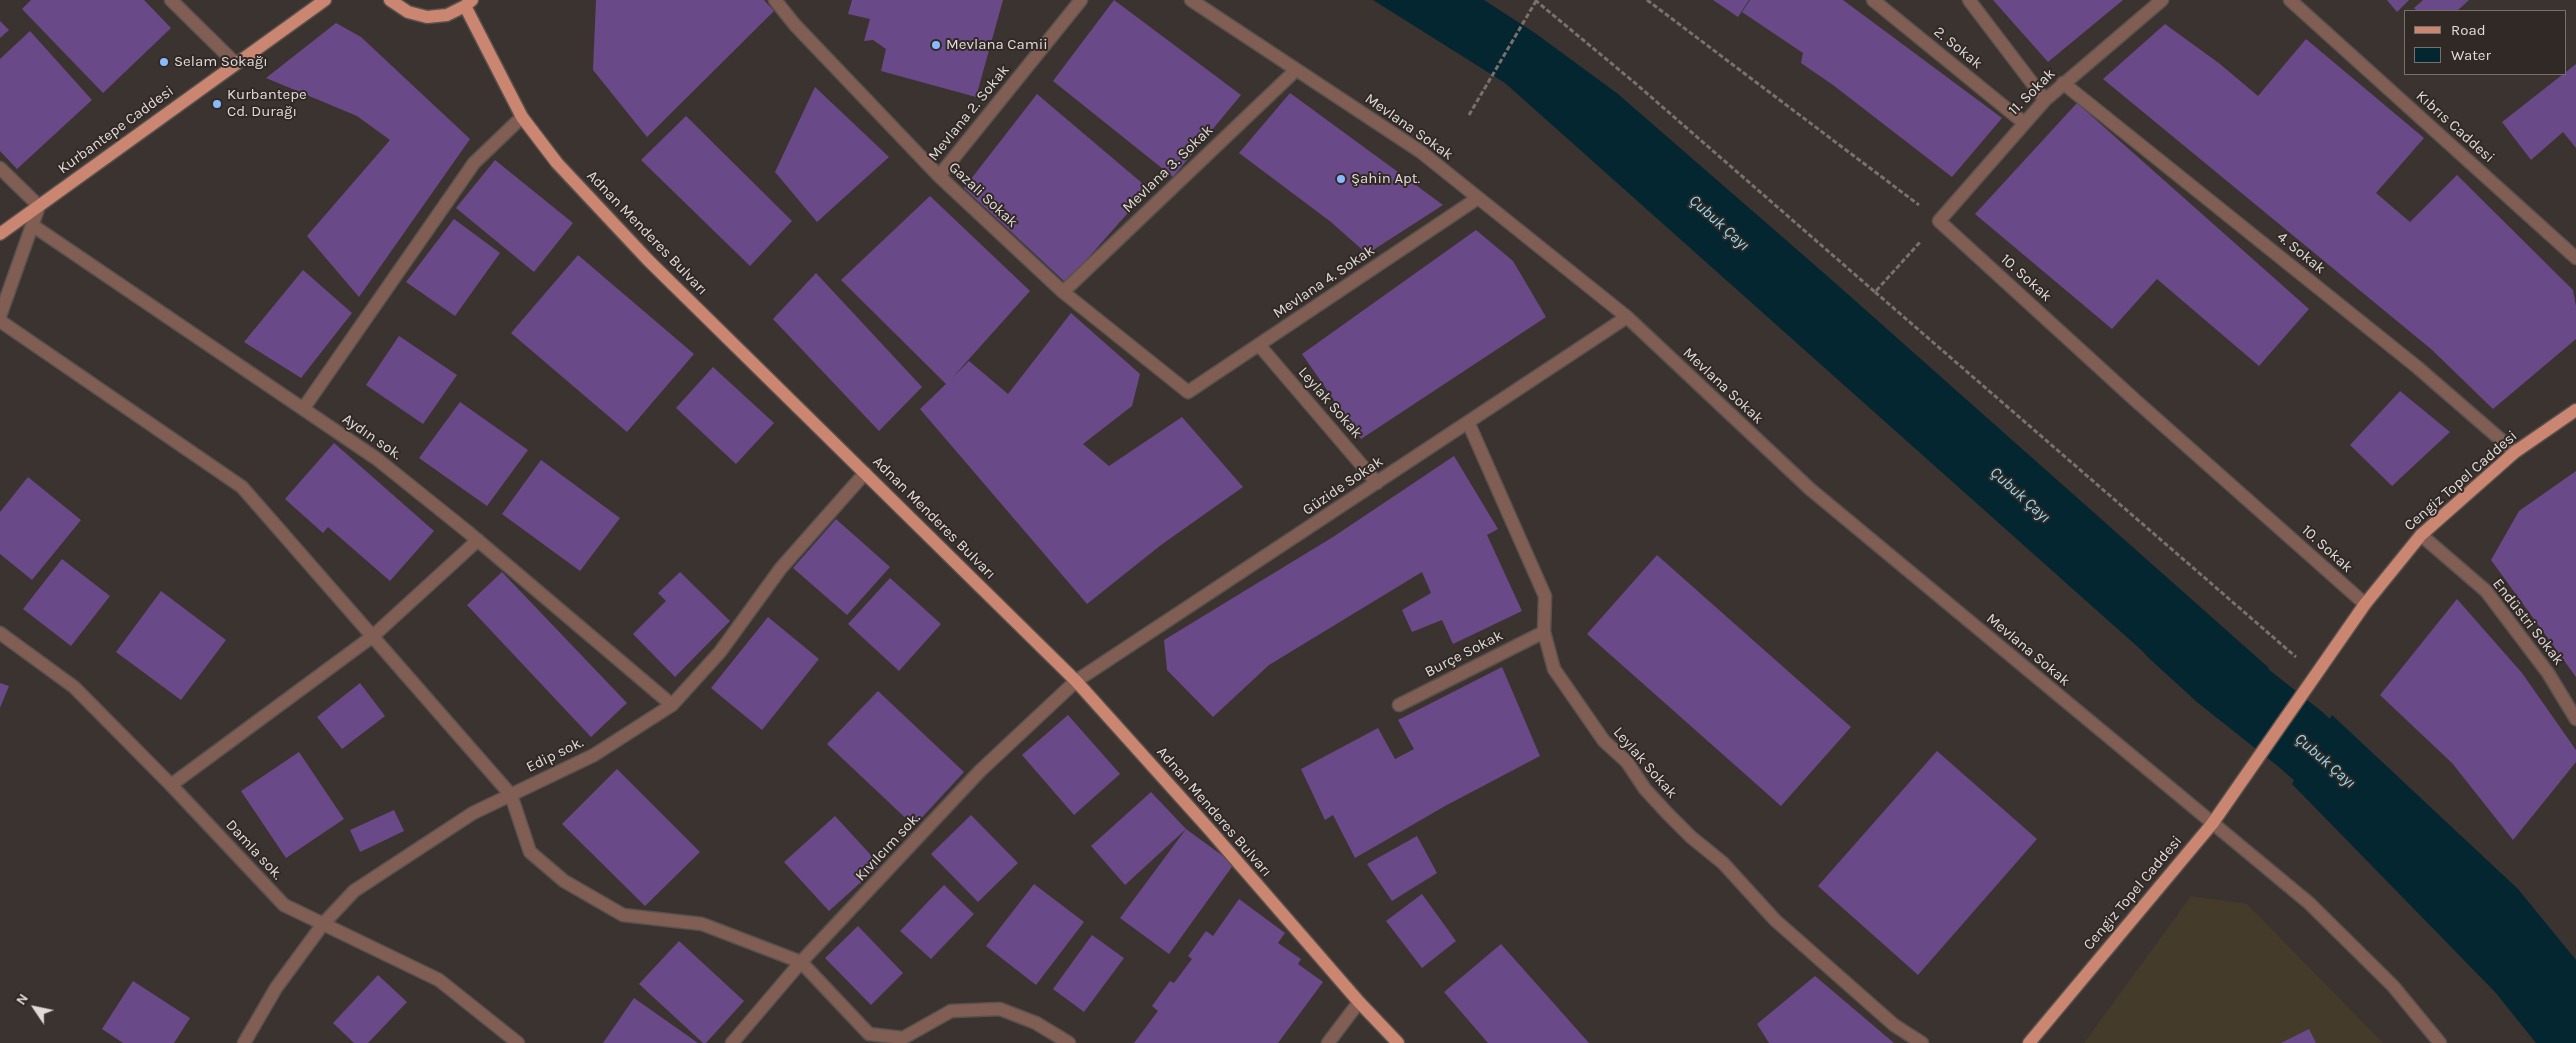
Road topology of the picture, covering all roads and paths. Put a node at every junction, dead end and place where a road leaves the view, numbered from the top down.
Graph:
1 (171, 0) edge
2 (325, 0) edge
3 (390, 0) edge
4 (775, 0) edge
5 (1081, 0) edge
6 (1191, 0) edge
7 (1535, 0) edge
8 (1647, 0) edge
9 (1873, 0) edge
10 (1969, 0) edge
11 (2162, 0) edge
12 (2290, 0) edge
13 (468, 3) edge
14 (235, 64) junction
15 (1296, 70) junction
16 (2063, 83) junction
17 (2045, 100) junction
18 (1469, 115) dead end
19 (522, 117) junction
20 (2023, 122) junction
21 (0, 168) edge
22 (939, 176) junction
23 (1478, 198) junction
24 (39, 206) junction
25 (1940, 221) junction
26 (32, 225) junction
27 (0, 234) edge
28 (2576, 258) edge
29 (1063, 292) junction
30 (1875, 292) junction
31 (0, 316) edge
32 (1627, 317) junction
33 (0, 321) edge
34 (1259, 345) junction
35 (1188, 392) joint
36 (303, 409) junction
37 (2576, 410) edge
38 (1468, 422) junction
39 (2515, 452) junction
40 (865, 473) junction
41 (1377, 482) junction
42 (2421, 535) junction
43 (478, 540) junction
44 (2364, 604) junction
45 (1544, 632) junction
46 (0, 633) edge
47 (373, 636) junction
48 (2312, 679) junction
49 (1076, 681) junction
50 (672, 705) junction
51 (1399, 705) dead end
52 (2576, 719) edge
53 (171, 785) junction
54 (511, 794) junction
55 (2212, 824) junction
56 (323, 924) junction
57 (802, 962) junction
58 (1359, 1002) junction
59 (244, 1043) edge
60 (518, 1043) edge
61 (732, 1043) edge
62 (1069, 1043) edge
63 (1328, 1043) edge
64 (1398, 1043) edge
65 (1922, 1043) edge
66 (2029, 1043) edge
67 (2440, 1043) edge

1 - 14 street
2 - 14 main road, Kurbantepe Caddesi
3 - 13 main road
4 - 22 street, Gazali Sokak
5 - 22 street, Mevlana 2. Sokak
6 - 15 street, Mevlana Sokak
7 - 18 path
7 - 30 path
8 - 25 path
9 - 20 street, 2. Sokak
10 - 17 street
11 - 16 street, 11. Sokak
12 - 28 street, Kıbrıs Caddesi
13 - 19 main road, Adnan Menderes Bulvarı
14 - 24 main road, Kurbantepe Caddesi
15 - 23 street, Mevlana Sokak
15 - 29 street, Mevlana 3. Sokak
16 - 17 street, 11. Sokak
16 - 39 street, 4. Sokak
17 - 20 street, 11. Sokak
19 - 36 street
19 - 40 main road, Adnan Menderes Bulvarı
20 - 25 street, 11. Sokak
21 - 24 street
22 - 29 street, Gazali Sokak
23 - 32 street, Mevlana Sokak
23 - 34 street, Mevlana 4. Sokak
24 - 26 street
24 - 27 main road, Kurbantepe Caddesi
25 - 30 path
25 - 44 street, 10. Sokak
26 - 31 street
26 - 36 street, Aydın sok.
29 - 35 street, Gazali Sokak
30 - 48 path
32 - 38 street, Güzide Sokak
32 - 55 street, Mevlana Sokak
33 - 47 street
34 - 35 street, Mevlana 4. Sokak
34 - 41 street, Leylak Sokak
36 - 43 street, Aydın sok.
37 - 39 main road, Cengiz Topel Caddesi
38 - 41 street, Güzide Sokak
38 - 45 street, Leylak Sokak
39 - 42 main road, Cengiz Topel Caddesi
40 - 49 main road, Adnan Menderes Bulvarı
40 - 50 street, Edip sok.
41 - 49 street, Güzide Sokak
42 - 44 main road, Cengiz Topel Caddesi
42 - 52 street, Endüstri Sokak
43 - 47 street
43 - 50 street, Aydın sok.
44 - 48 main road, Cengiz Topel Caddesi
45 - 51 street, Burçe Sokak
45 - 65 street, Leylak Sokak
46 - 53 street, Damla sok.
47 - 53 street
47 - 54 street
48 - 55 main road, Cengiz Topel Caddesi
49 - 57 street, Kıvılcım sok.
49 - 58 main road, Adnan Menderes Bulvarı
50 - 54 street, Edip sok.
53 - 56 street, Damla sok.
54 - 56 street, Edip sok.
54 - 57 street
55 - 66 main road, Cengiz Topel Caddesi
55 - 67 street, Mevlana Sokak
56 - 59 street, Edip sok.
56 - 60 street, Damla sok.
57 - 61 street, Kıvılcım sok.
57 - 62 street
58 - 63 street
58 - 64 main road, Adnan Menderes Bulvarı

